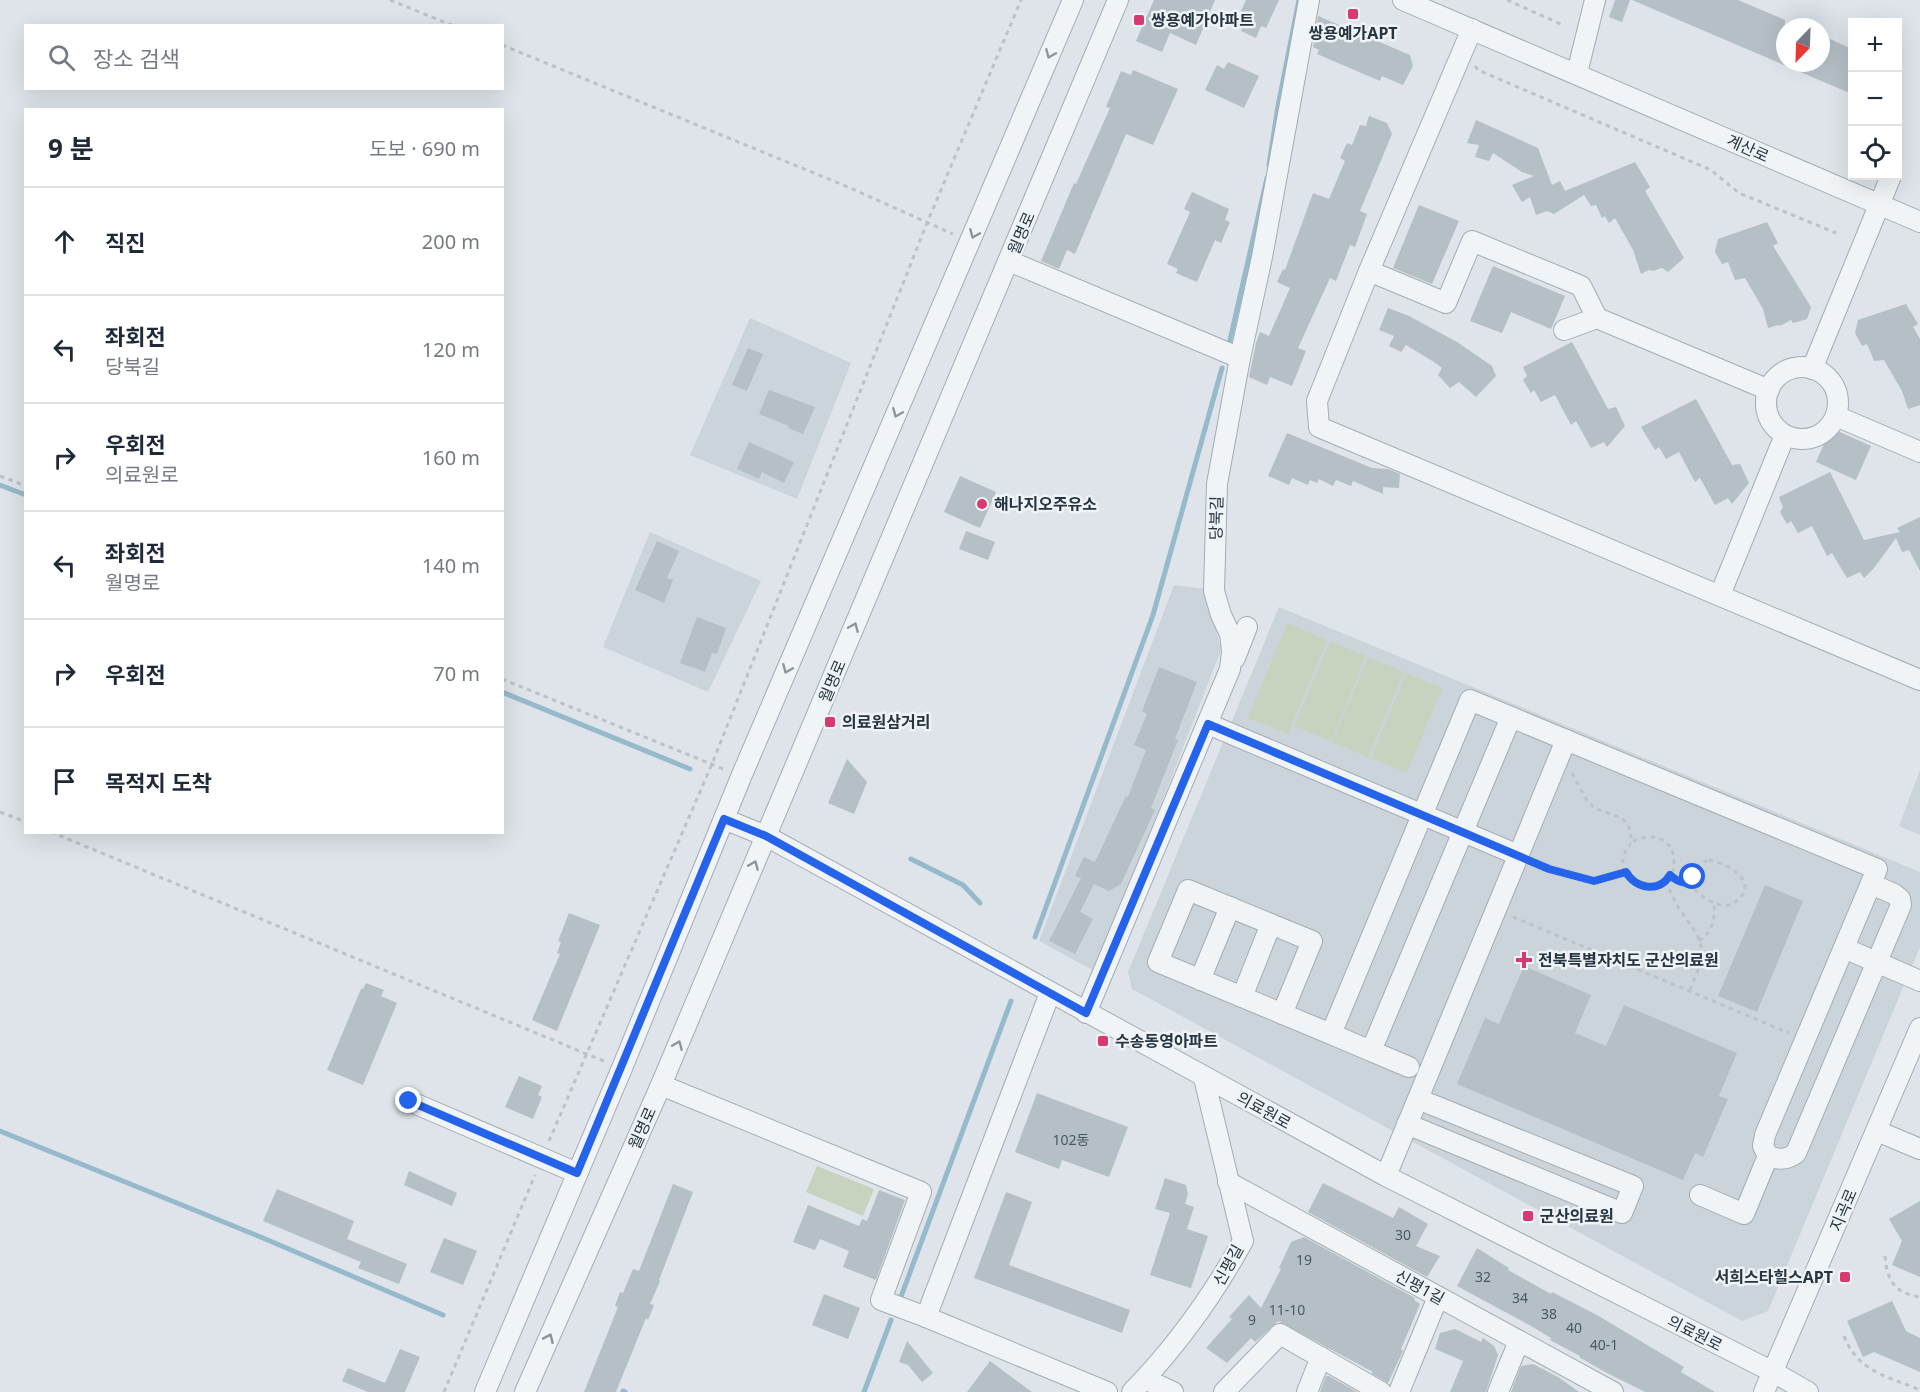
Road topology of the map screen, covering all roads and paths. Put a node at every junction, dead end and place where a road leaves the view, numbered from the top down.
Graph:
1 (390, 0) edge
2 (1021, 0) edge
3 (1073, 0) edge
4 (1118, 0) edge
5 (1126, 0) edge
6 (1309, 0) edge
7 (1403, 0) edge
8 (1507, 0) edge
9 (1595, 0) edge
10 (449, 24) edge
11 (1563, 25) dead end
12 (1107, 27) junction
13 (1472, 29) junction
14 (504, 46) edge
15 (1474, 65) dead end
16 (1577, 73) junction
17 (1889, 180) edge
18 (1879, 204) junction
19 (1920, 222) edge
20 (927, 223) junction
21 (1836, 233) dead end
22 (971, 241) junction
23 (1009, 261) junction
24 (1369, 271) junction
25 (1597, 318) junction
26 (1564, 330) dead end
27 (1240, 358) junction
28 (1812, 369) junction
29 (1769, 390) junction
30 (1836, 416) junction
31 (1785, 435) junction
32 (1920, 452) edge
33 (0, 476) edge
34 (24, 485) edge
35 (1720, 595) junction
36 (1247, 627) dead end
37 (1230, 669) junction
38 (504, 680) edge
39 (1920, 680) edge
40 (1511, 717) junction
41 (1208, 724) junction
42 (1563, 748) junction
43 (712, 764) junction
44 (741, 777) junction
45 (0, 812) edge
46 (1422, 815) junction
47 (724, 819) junction
48 (24, 821) edge
49 (1463, 832) junction
50 (56, 834) edge
51 (766, 836) junction
52 (1632, 842) junction
53 (1518, 855) junction
54 (1626, 872) junction
55 (1670, 875) junction
56 (1665, 881) junction
57 (1694, 883) junction
58 (1871, 884) junction
59 (1714, 901) junction
60 (1230, 907) junction
61 (1496, 909) junction
62 (1271, 924) junction
63 (1699, 941) junction
64 (1844, 948) junction
65 (1878, 963) junction
66 (1200, 980) junction
67 (1920, 981) edge
68 (1689, 992) junction
69 (1050, 993) junction
70 (1242, 997) junction
71 (1086, 1013) junction
72 (1282, 1014) junction
73 (1920, 1028) edge
74 (1331, 1034) junction
75 (1805, 1040) junction
76 (1371, 1051) junction
77 (586, 1053) junction
78 (1409, 1067) dead end
79 (622, 1068) junction
80 (1204, 1078) junction
81 (661, 1085) junction
82 (1418, 1099) junction
83 (409, 1101) dead end
84 (1407, 1124) junction
85 (1877, 1131) junction
86 (1920, 1149) edge
87 (1768, 1156) junction
88 (542, 1159) junction
89 (1571, 1161) junction
90 (577, 1173) junction
91 (1386, 1176) junction
92 (1228, 1182) junction
93 (1560, 1188) junction
94 (1700, 1195) dead end
95 (1885, 1256) dead end
96 (1438, 1297) junction
97 (1920, 1297) edge
98 (926, 1317) junction
99 (1844, 1336) dead end
100 (1519, 1341) junction
101 (1321, 1357) junction
102 (1773, 1372) junction
103 (1138, 1385) edge
104 (1586, 1385) edge
105 (1920, 1390) edge
106 (444, 1392) edge
107 (485, 1392) edge
108 (525, 1392) edge
109 (1107, 1392) edge
110 (1173, 1392) edge
111 (1224, 1392) edge
112 (1307, 1392) edge
113 (1381, 1392) edge
114 (1399, 1392) edge
115 (1498, 1392) edge
116 (1613, 1392) edge
117 (1764, 1392) edge
118 (1808, 1392) edge

1 - 10 path
2 - 20 path
3 -> 22 street
4 - 12 street, 월명로
5 - 12 street
6 - 27 street, 당북길
7 - 13 street, 계산로
8 - 11 path
9 - 16 street
12 - 23 street, 월명로
13 - 16 street, 계산로
13 - 24 street
14 - 20 path
15 - 21 path
16 - 18 street, 계산로
17 - 18 street
18 - 19 street, 계산로
18 - 28 street
20 - 22 path
20 - 43 path
22 -> 44 street
23 - 27 street
51 -> 23 street, 월명로
24 - 25 street
24 - 35 street
25 - 26 street
25 - 29 street
27 - 37 street, 당북길
28 - 29 street
28 - 30 street
29 - 31 street
30 - 31 street
30 - 32 street
31 - 35 street
33 - 34 path
35 - 39 street
36 - 37 street
37 - 41 street, 당북길
38 - 43 path
40 - 42 street
40 - 46 street
40 - 49 street
41 - 46 street
41 - 71 street, 당북길
42 - 52 path
42 - 53 street
42 - 58 street
43 - 44 path
43 - 77 path
44 - 47 street
45 - 48 path
46 - 49 street
46 - 74 street
47 - 51 street, 의료원로
47 - 79 street
49 - 53 street
49 - 76 street
50 - 77 path
51 - 69 street, 의료원로
81 -> 51 street, 월명로
52 - 54 path
52 - 55 path
53 - 54 path
53 - 61 street
54 - 56 path
55 - 56 path
55 - 57 path
56 - 63 path
57 - 59 path
57 - 59 path
58 - 64 street
58 - 65 street
59 - 63 path
60 - 62 street
60 - 66 street
60 - 66 street
61 - 68 path
61 - 82 street
62 - 70 street
62 - 72 street
63 - 68 path
64 - 65 street
64 - 75 street
65 - 67 street
65 - 87 street
66 - 70 street
68 - 75 path
69 - 71 street, 의료원로
69 - 98 street
70 - 72 street
71 - 80 street, 의료원로
72 - 74 street
73 - 85 street, 지곡로
74 - 76 street
75 - 87 street
76 - 78 street
77 - 79 path
77 - 88 path
79 - 90 street
80 - 91 street, 의료원로
80 - 92 street, 신평길
81 - 98 street
108 -> 81 street, 월명로
82 - 84 street
82 - 89 street
83 - 88 street
84 - 91 street
84 - 93 street
85 - 86 street
85 - 102 street, 지곡로
87 - 94 street
88 - 90 street
88 - 106 path
89 - 93 street
89 - 93 street
90 - 107 street
91 - 102 street, 의료원로
92 - 96 street, 신평1길
92 - 103 street, 신평길
95 - 97 path
96 - 100 street, 신평1길
96 - 114 street
98 - 109 street
99 - 105 path
100 - 104 street, 신평1길
100 - 115 street
101 - 111 street
101 - 112 street
101 - 113 street
102 - 117 street, 지곡로
102 - 118 street, 의료원로
103 - 110 street
104 - 116 street, 신평1길

